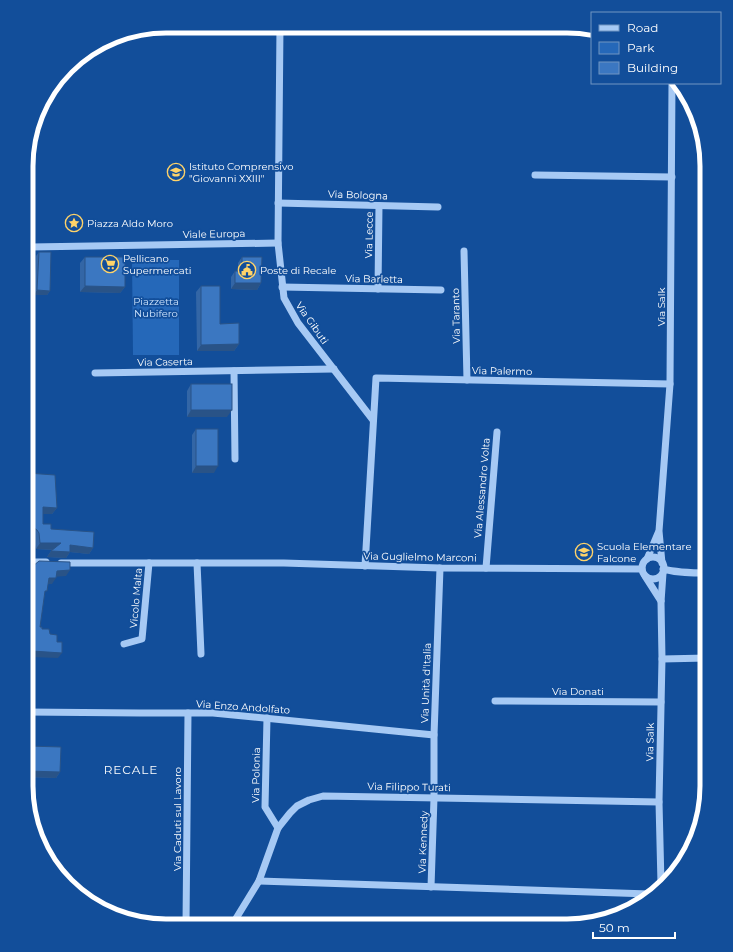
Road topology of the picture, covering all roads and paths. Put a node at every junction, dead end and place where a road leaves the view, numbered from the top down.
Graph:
1 (280, 33) edge
2 (672, 85) edge
3 (535, 175) dead end
4 (672, 177) junction
5 (278, 203) junction
6 (379, 206) junction
7 (438, 207) dead end
8 (278, 243) junction
9 (33, 247) edge
10 (464, 251) dead end
11 (282, 287) junction
12 (378, 289) junction
13 (442, 290) dead end
14 (334, 369) junction
15 (234, 371) junction
16 (95, 373) dead end
17 (467, 380) junction
18 (670, 384) junction
19 (373, 420) junction
20 (497, 432) dead end
21 (235, 459) dead end
22 (659, 531) junction
23 (647, 559) junction
24 (33, 562) edge
25 (149, 563) junction
26 (197, 563) junction
27 (365, 566) junction
28 (440, 568) junction
29 (486, 568) junction
30 (663, 568) junction
31 (643, 572) junction
32 (700, 572) edge
33 (661, 602) junction
34 (124, 644) dead end
35 (201, 654) dead end
36 (700, 658) edge
37 (662, 659) junction
38 (495, 701) dead end
39 (661, 702) junction
40 (33, 712) edge
41 (188, 713) junction
42 (267, 718) junction
43 (434, 735) junction
44 (434, 798) junction
45 (660, 802) junction
46 (278, 828) junction
47 (661, 880) edge
48 (259, 881) junction
49 (431, 887) junction
50 (645, 894) edge
51 (186, 919) edge
52 (236, 919) edge

1 - 5 street, Via Gibuti
2 - 4 street, Via Salk
3 - 4 street
4 - 18 street, Via Salk
5 - 6 street, Via Bologna
5 - 8 street, Via Gibuti
6 - 7 street, Via Bologna
6 - 12 street, Via Lecce
8 - 9 street, Viale Europa
8 - 11 street, Via Gibuti
10 - 17 street, Via Taranto
11 - 12 street, Via Barletta
11 - 14 street, Via Gibuti
12 - 13 street, Via Barletta
14 - 15 street, Via Caserta
14 - 19 street, Via Gibuti
15 - 16 street, Via Caserta
15 - 21 street
17 - 18 street, Via Palermo
17 - 19 street, Via Palermo
18 - 22 street, Via Salk
19 - 27 street
20 - 29 street, Via Alessandro Volta
22 - 23 street, Via Salk
22 - 30 street, Via Salk
23 - 30 street
23 - 31 street, Via Salk
24 - 25 street, Via Guglielmo Marconi
25 - 26 street, Via Guglielmo Marconi
25 - 34 street, Vicolo Malta
26 - 27 street, Via Guglielmo Marconi
26 - 35 street
27 - 28 street, Via Guglielmo Marconi
28 - 29 street, Via Guglielmo Marconi
28 - 43 street, Via Unità d'Italia
29 - 31 street, Via Guglielmo Marconi
30 - 31 street
30 - 32 street
30 - 33 street, Via Salk
31 - 33 street
33 - 37 street, Via Salk
36 - 37 street
37 - 39 street, Via Salk
38 - 39 street, Via Donati
39 - 45 street, Via Salk
40 - 41 street, Via Enzo Andolfato
41 - 42 street, Via Enzo Andolfato
41 - 51 street, Via Caduti sul Lavoro
42 - 43 street, Via Enzo Andolfato
42 - 46 street, Via Polonia
43 - 44 street, Via Unità d'Italia
44 - 45 street, Via Filippo Turati
44 - 46 street, Via Filippo Turati
44 - 49 street, Via Kennedy
45 - 47 street, Via Salk
46 - 48 street, Via Filippo Turati
48 - 49 street
48 - 52 street, Via Filippo Turati
49 - 50 street

